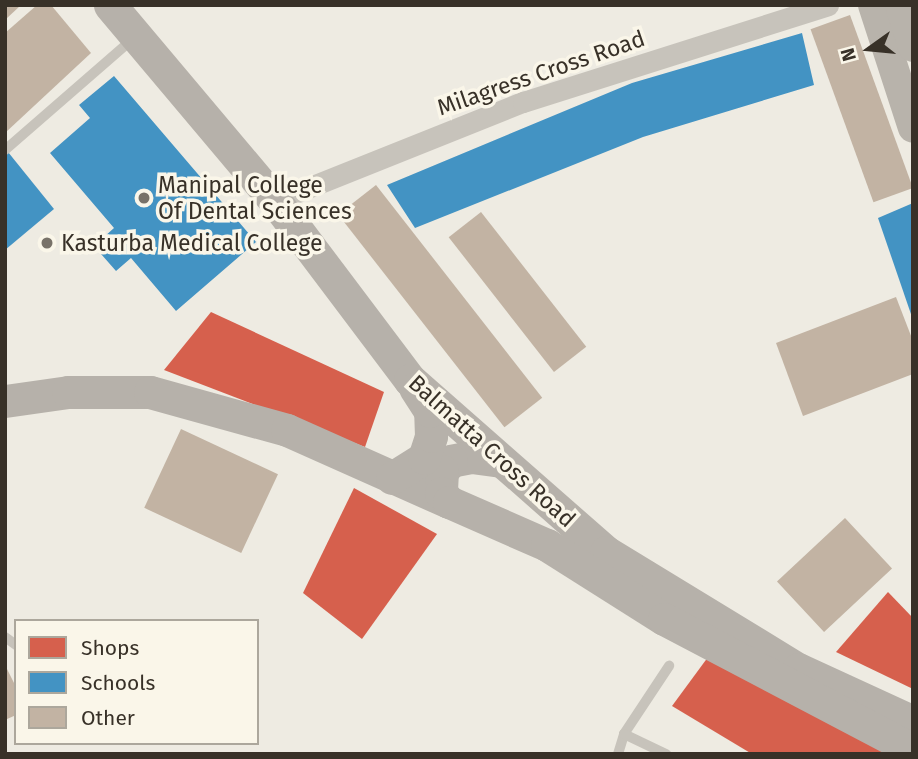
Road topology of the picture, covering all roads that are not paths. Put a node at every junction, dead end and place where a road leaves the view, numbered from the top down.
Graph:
1 (110, 5) edge
2 (828, 5) edge
3 (895, 6) edge
4 (136, 36) junction
5 (913, 47) edge
6 (913, 128) edge
7 (5, 150) edge
8 (275, 201) junction
9 (410, 380) junction
10 (5, 401) edge
11 (501, 461) junction
12 (392, 478) junction
13 (449, 502) junction
14 (669, 666) dead end
15 (913, 722) edge
16 (624, 734) junction
17 (913, 750) edge
18 (618, 754) edge
19 (666, 754) edge

1 - 4 main road, Balmatta Cross Road
2 - 8 street, Milagress Cross Road
3 - 5 main road
3 - 6 main road
4 - 7 lane
4 - 8 main road, Balmatta Cross Road
8 - 9 main road, Balmatta Cross Road
9 - 11 main road, Balmatta Cross Road
9 - 12 main road
10 - 12 main road
11 - 13 main road
11 - 15 main road, Balmatta Cross Road
12 - 13 main road
13 - 17 main road
14 - 16 lane
16 - 18 lane
16 - 19 lane

